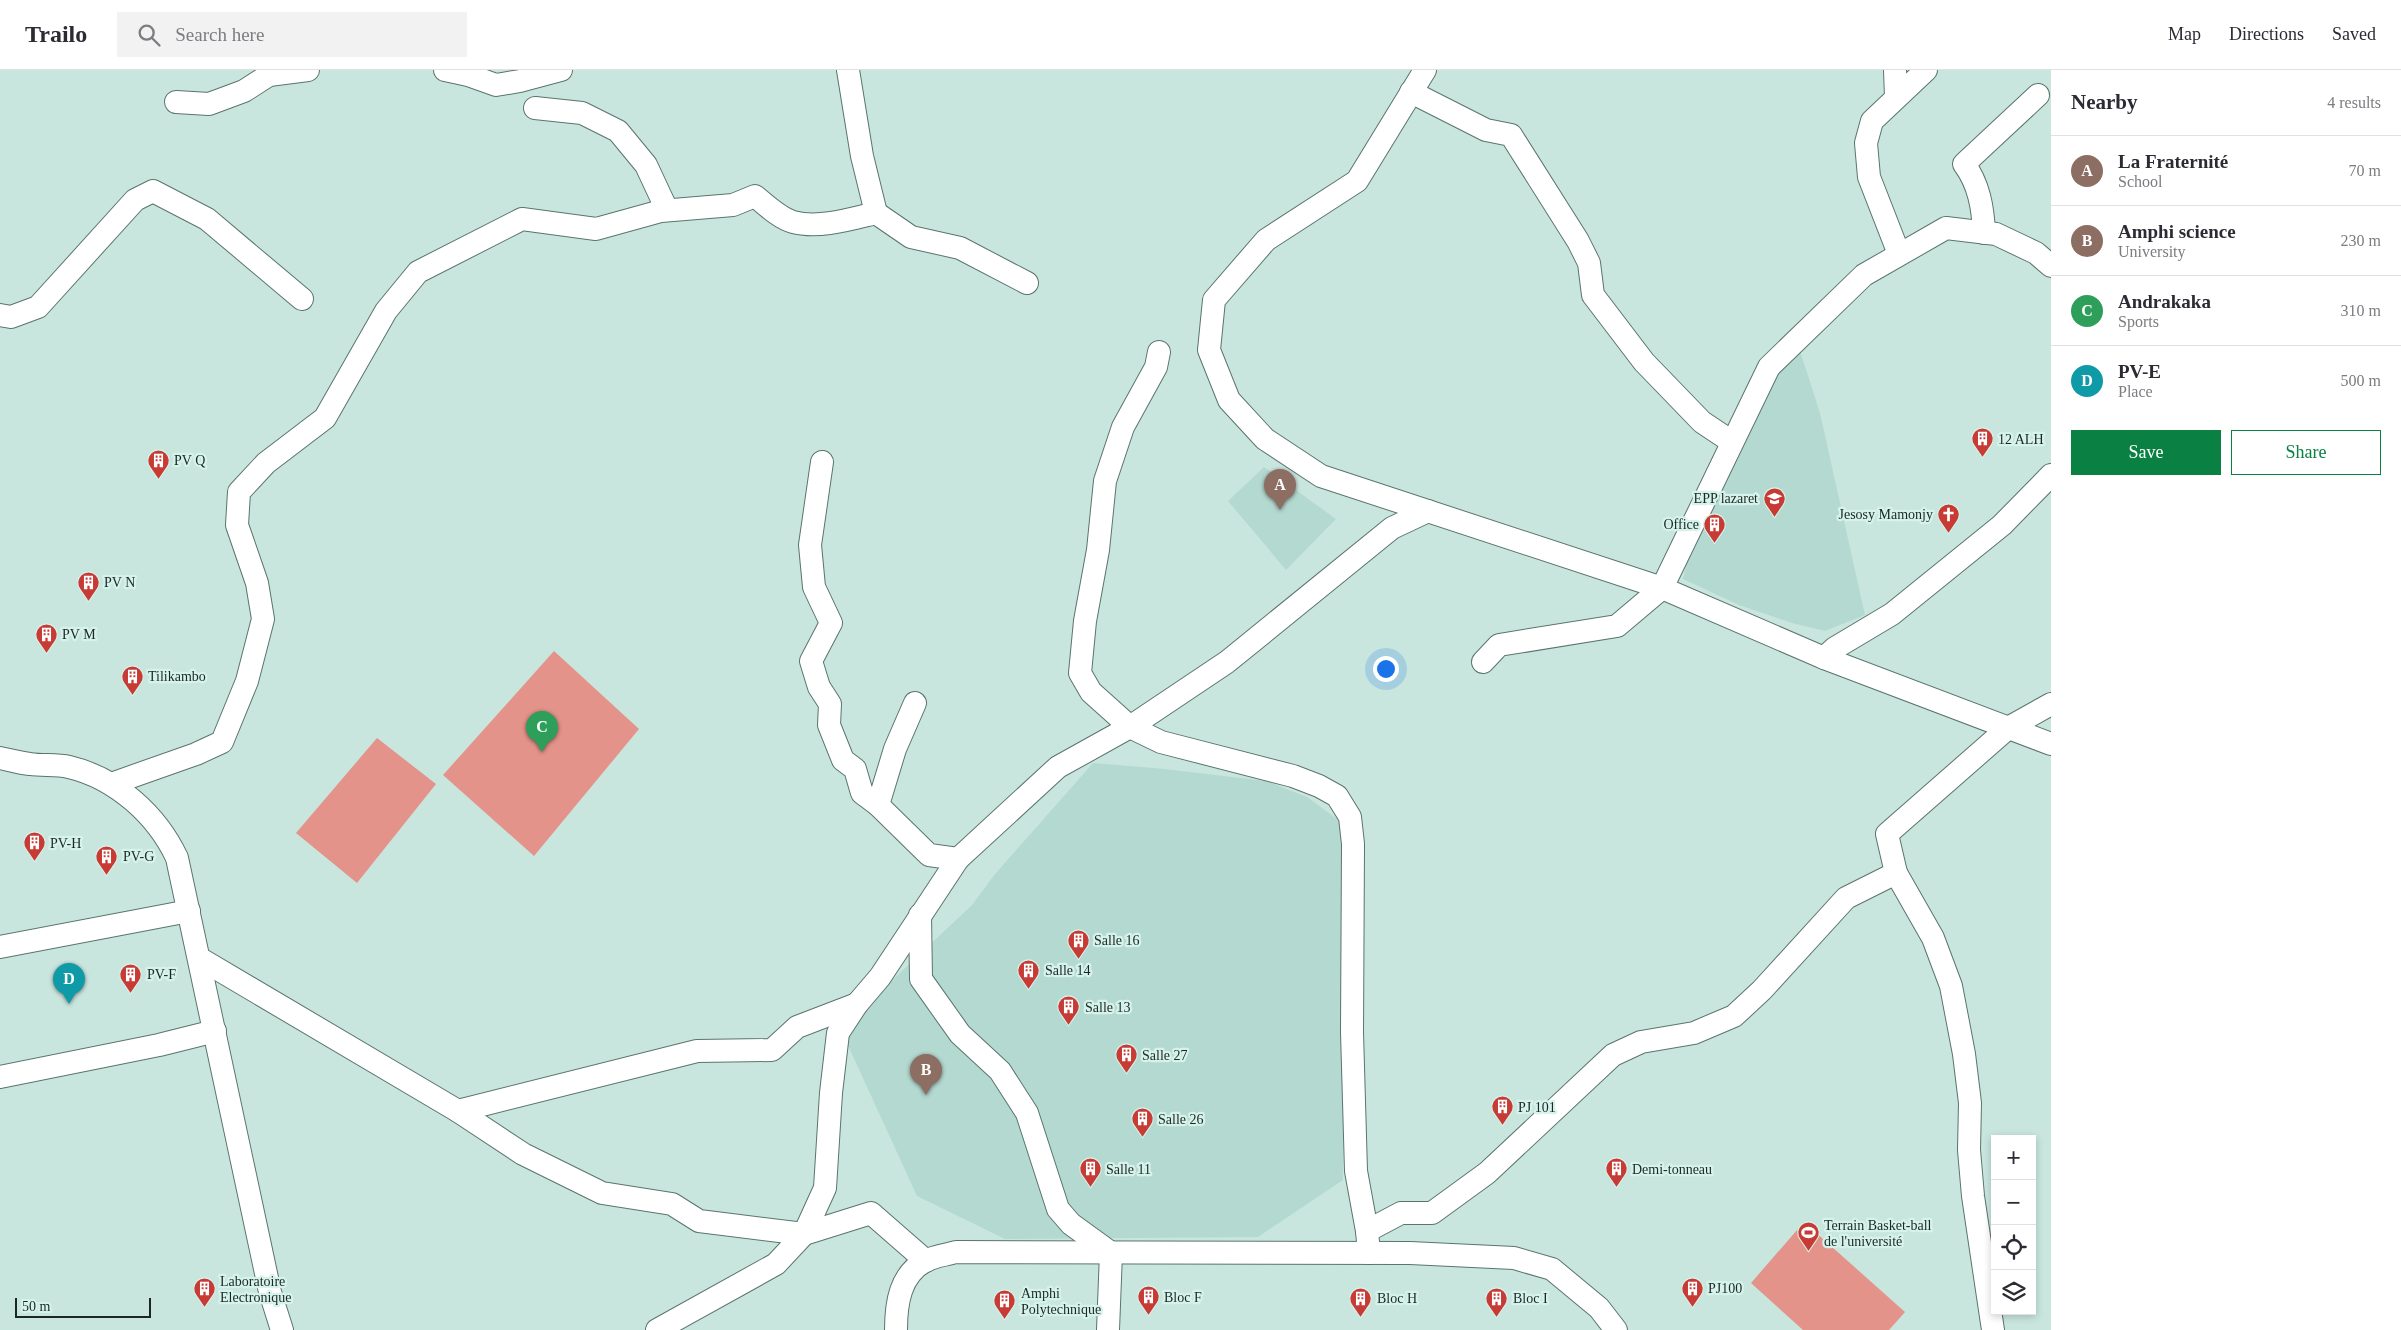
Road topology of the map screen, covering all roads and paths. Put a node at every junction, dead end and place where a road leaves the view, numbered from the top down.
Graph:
1 (308, 70) edge
2 (445, 70) edge
3 (561, 70) edge
4 (848, 70) edge
5 (1425, 70) edge
6 (1895, 70) edge
7 (1926, 70) edge
8 (1411, 92) junction
9 (2038, 96) dead end
10 (1896, 97) junction
11 (176, 102) dead end
12 (535, 108) dead end
13 (667, 210) junction
14 (876, 213) junction
15 (1984, 233) junction
16 (1899, 254) junction
17 (2051, 266) edge
18 (1026, 283) dead end
19 (302, 299) dead end
20 (0, 315) edge
21 (1159, 352) dead end
22 (1732, 442) junction
23 (822, 462) dead end
24 (2051, 475) edge
25 (1428, 511) junction
26 (1662, 588) junction
27 (1824, 658) junction
28 (1483, 662) dead end
29 (915, 703) dead end
30 (2051, 704) edge
31 (1130, 727) junction
32 (2008, 728) junction
33 (2051, 744) edge
34 (0, 758) edge
35 (111, 784) junction
36 (878, 805) junction
37 (958, 859) junction
38 (1896, 873) junction
39 (189, 910) junction
40 (920, 915) junction
41 (0, 947) edge
42 (199, 958) junction
43 (857, 1004) junction
44 (214, 1031) junction
45 (0, 1078) edge
46 (458, 1111) junction
47 (1367, 1230) junction
48 (804, 1234) junction
49 (1111, 1253) junction
50 (1369, 1253) junction
51 (926, 1261) junction
52 (282, 1330) edge
53 (657, 1330) edge
54 (896, 1330) edge
55 (1108, 1330) edge
56 (1616, 1330) edge
57 (1993, 1330) edge

1 - 11 street
2 - 3 street
4 - 14 street
5 - 8 street
6 - 10 street
7 - 10 street
8 - 22 street
8 - 25 street
9 - 15 street
10 - 16 street
12 - 13 street
13 - 14 street
13 - 35 street
14 - 18 street
15 - 16 street
15 - 17 street
16 - 22 street
19 - 20 street
21 - 31 street
22 - 26 street
23 - 36 street
24 - 27 street
25 - 26 street
25 - 31 street
26 - 27 street
26 - 28 street
27 - 32 street
29 - 36 street
30 - 32 street
31 - 37 street
31 - 47 street
32 - 33 street
32 - 38 street
34 - 35 street
35 - 39 street
36 - 37 street
37 - 40 street
38 - 47 street
38 - 57 street
39 - 41 street
39 - 42 street
40 - 43 street
40 - 49 street
42 - 44 street
42 - 46 street
43 - 46 street
43 - 48 street
44 - 45 street
44 - 52 street
46 - 48 street
47 - 50 street
48 - 51 street
48 - 53 street
49 - 50 street
49 - 51 street
49 - 55 street
50 - 56 street
51 - 54 street

